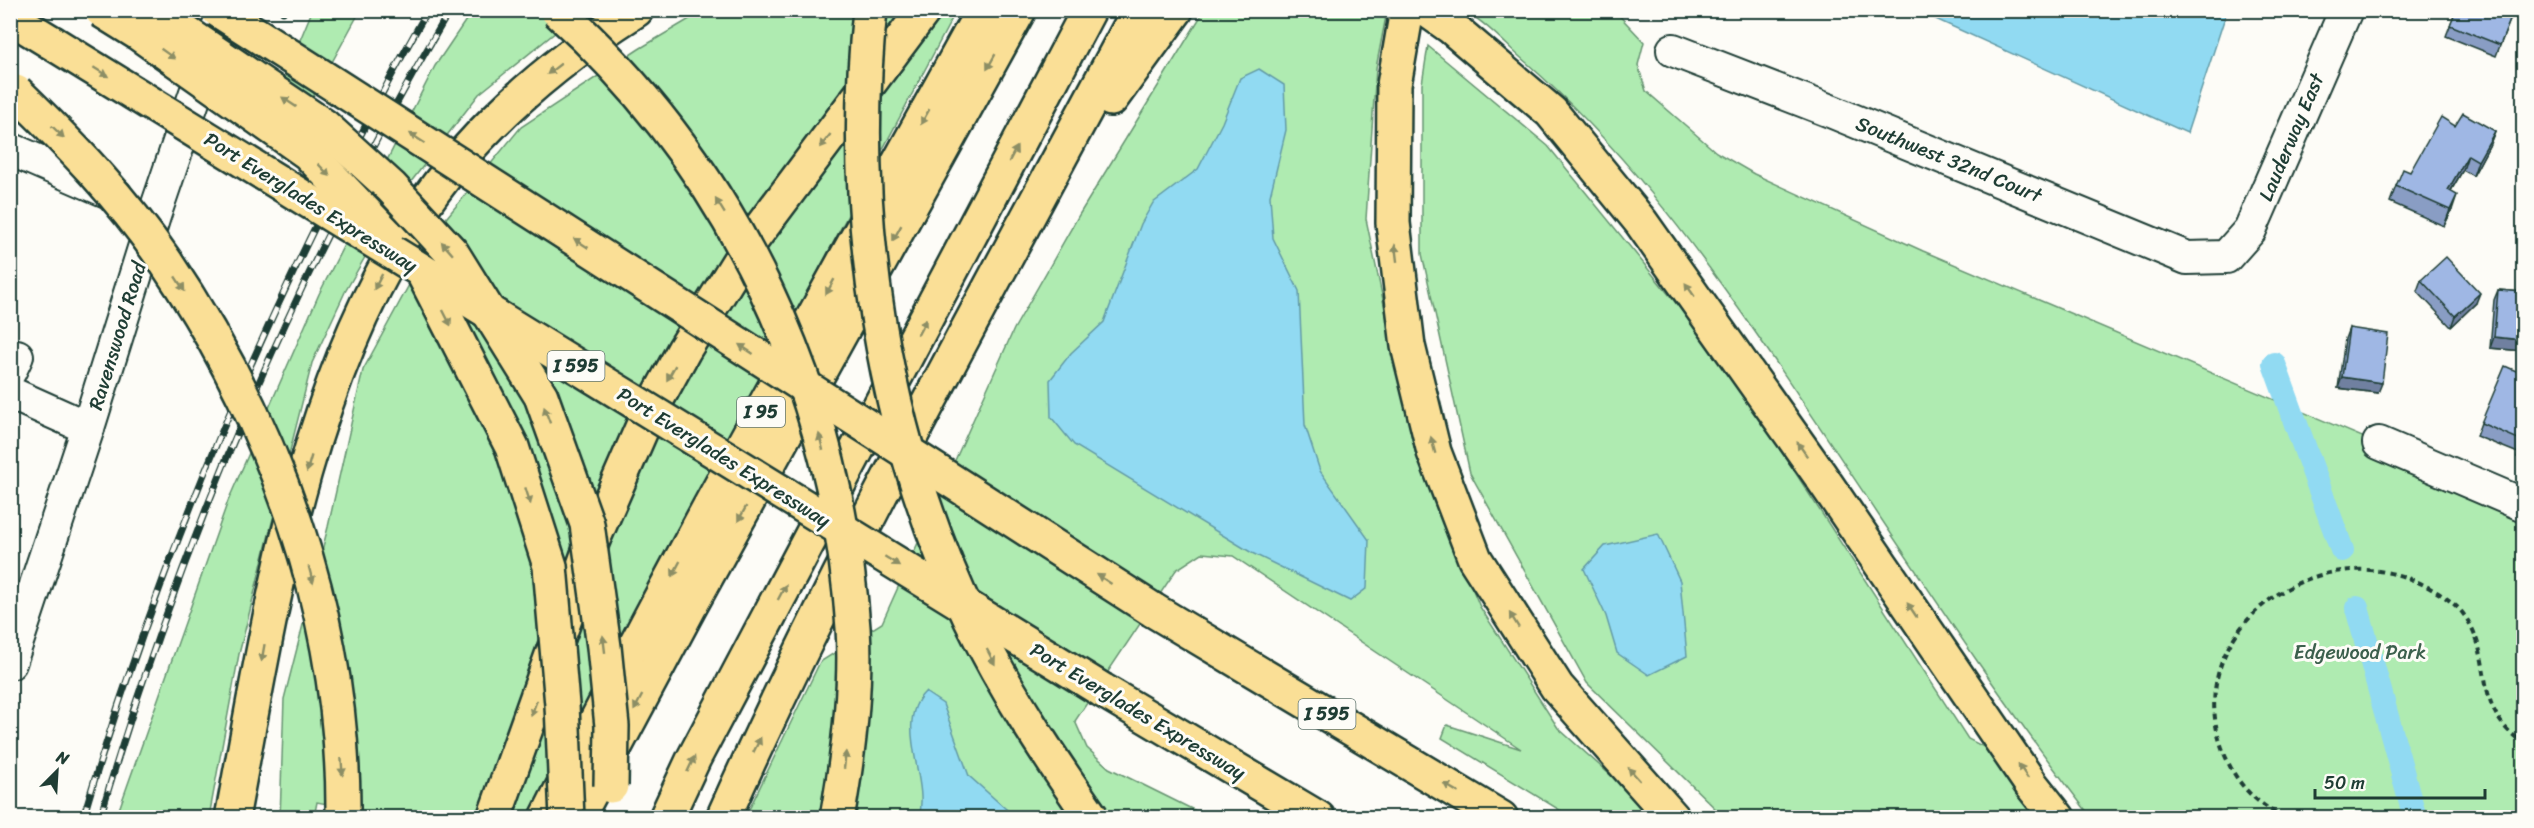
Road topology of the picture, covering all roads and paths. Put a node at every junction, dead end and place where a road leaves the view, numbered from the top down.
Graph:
1 (101, 10) edge
2 (152, 10) edge
3 (218, 10) edge
4 (224, 10) edge
5 (557, 10) edge
6 (636, 10) edge
7 (870, 10) edge
8 (924, 10) edge
9 (983, 10) edge
10 (1019, 10) edge
11 (1089, 10) edge
12 (1139, 10) edge
13 (1176, 10) edge
14 (1407, 10) edge
15 (1427, 10) edge
16 (2346, 10) edge
17 (10, 17) edge
18 (1673, 50) dead end
19 (13, 90) edge
20 (10, 149) edge
21 (1045, 187) junction
22 (155, 213) junction
23 (2226, 257) joint
24 (10, 393) edge
25 (88, 428) junction
26 (2379, 443) dead end
27 (2523, 505) edge
28 (19, 609) edge
29 (10, 663) edge
30 (2523, 743) edge
31 (232, 818) edge
32 (343, 818) edge
33 (494, 818) edge
34 (547, 818) edge
35 (567, 818) edge
36 (577, 818) edge
37 (602, 818) edge
38 (666, 818) edge
39 (723, 818) edge
40 (837, 818) edge
41 (1092, 818) edge
42 (1318, 818) edge
43 (1501, 818) edge
44 (1673, 818) edge
45 (2058, 818) edge
46 (2285, 818) edge

1 -> 35 highway, bridge
37 -> 2 highway, bridge
43 -> 3 highway, I 595, bridge
4 - 22 street, Ravenswood Road
40 -> 5 highway, bridge
6 -> 31 highway
7 -> 41 highway, bridge
8 -> 33 highway
9 -> 34 highway, I 95
10 -> 36 highway
38 -> 11 highway
12 - 21 highway
13 - 21 highway
44 -> 14 highway
45 -> 15 highway
16 - 23 street, Lauderway East
17 -> 42 highway, Port Everglades Expressway / I 595, bridge
18 - 23 street, Southwest 32nd Court
19 -> 32 highway, bridge
20 - 22 street
39 -> 21 highway
22 - 25 street, Ravenswood Road
24 - 25 street
25 - 28 street, Ravenswood Road
26 - 27 street
28 - 29 street, Ravenswood Road
30 - 46 path

